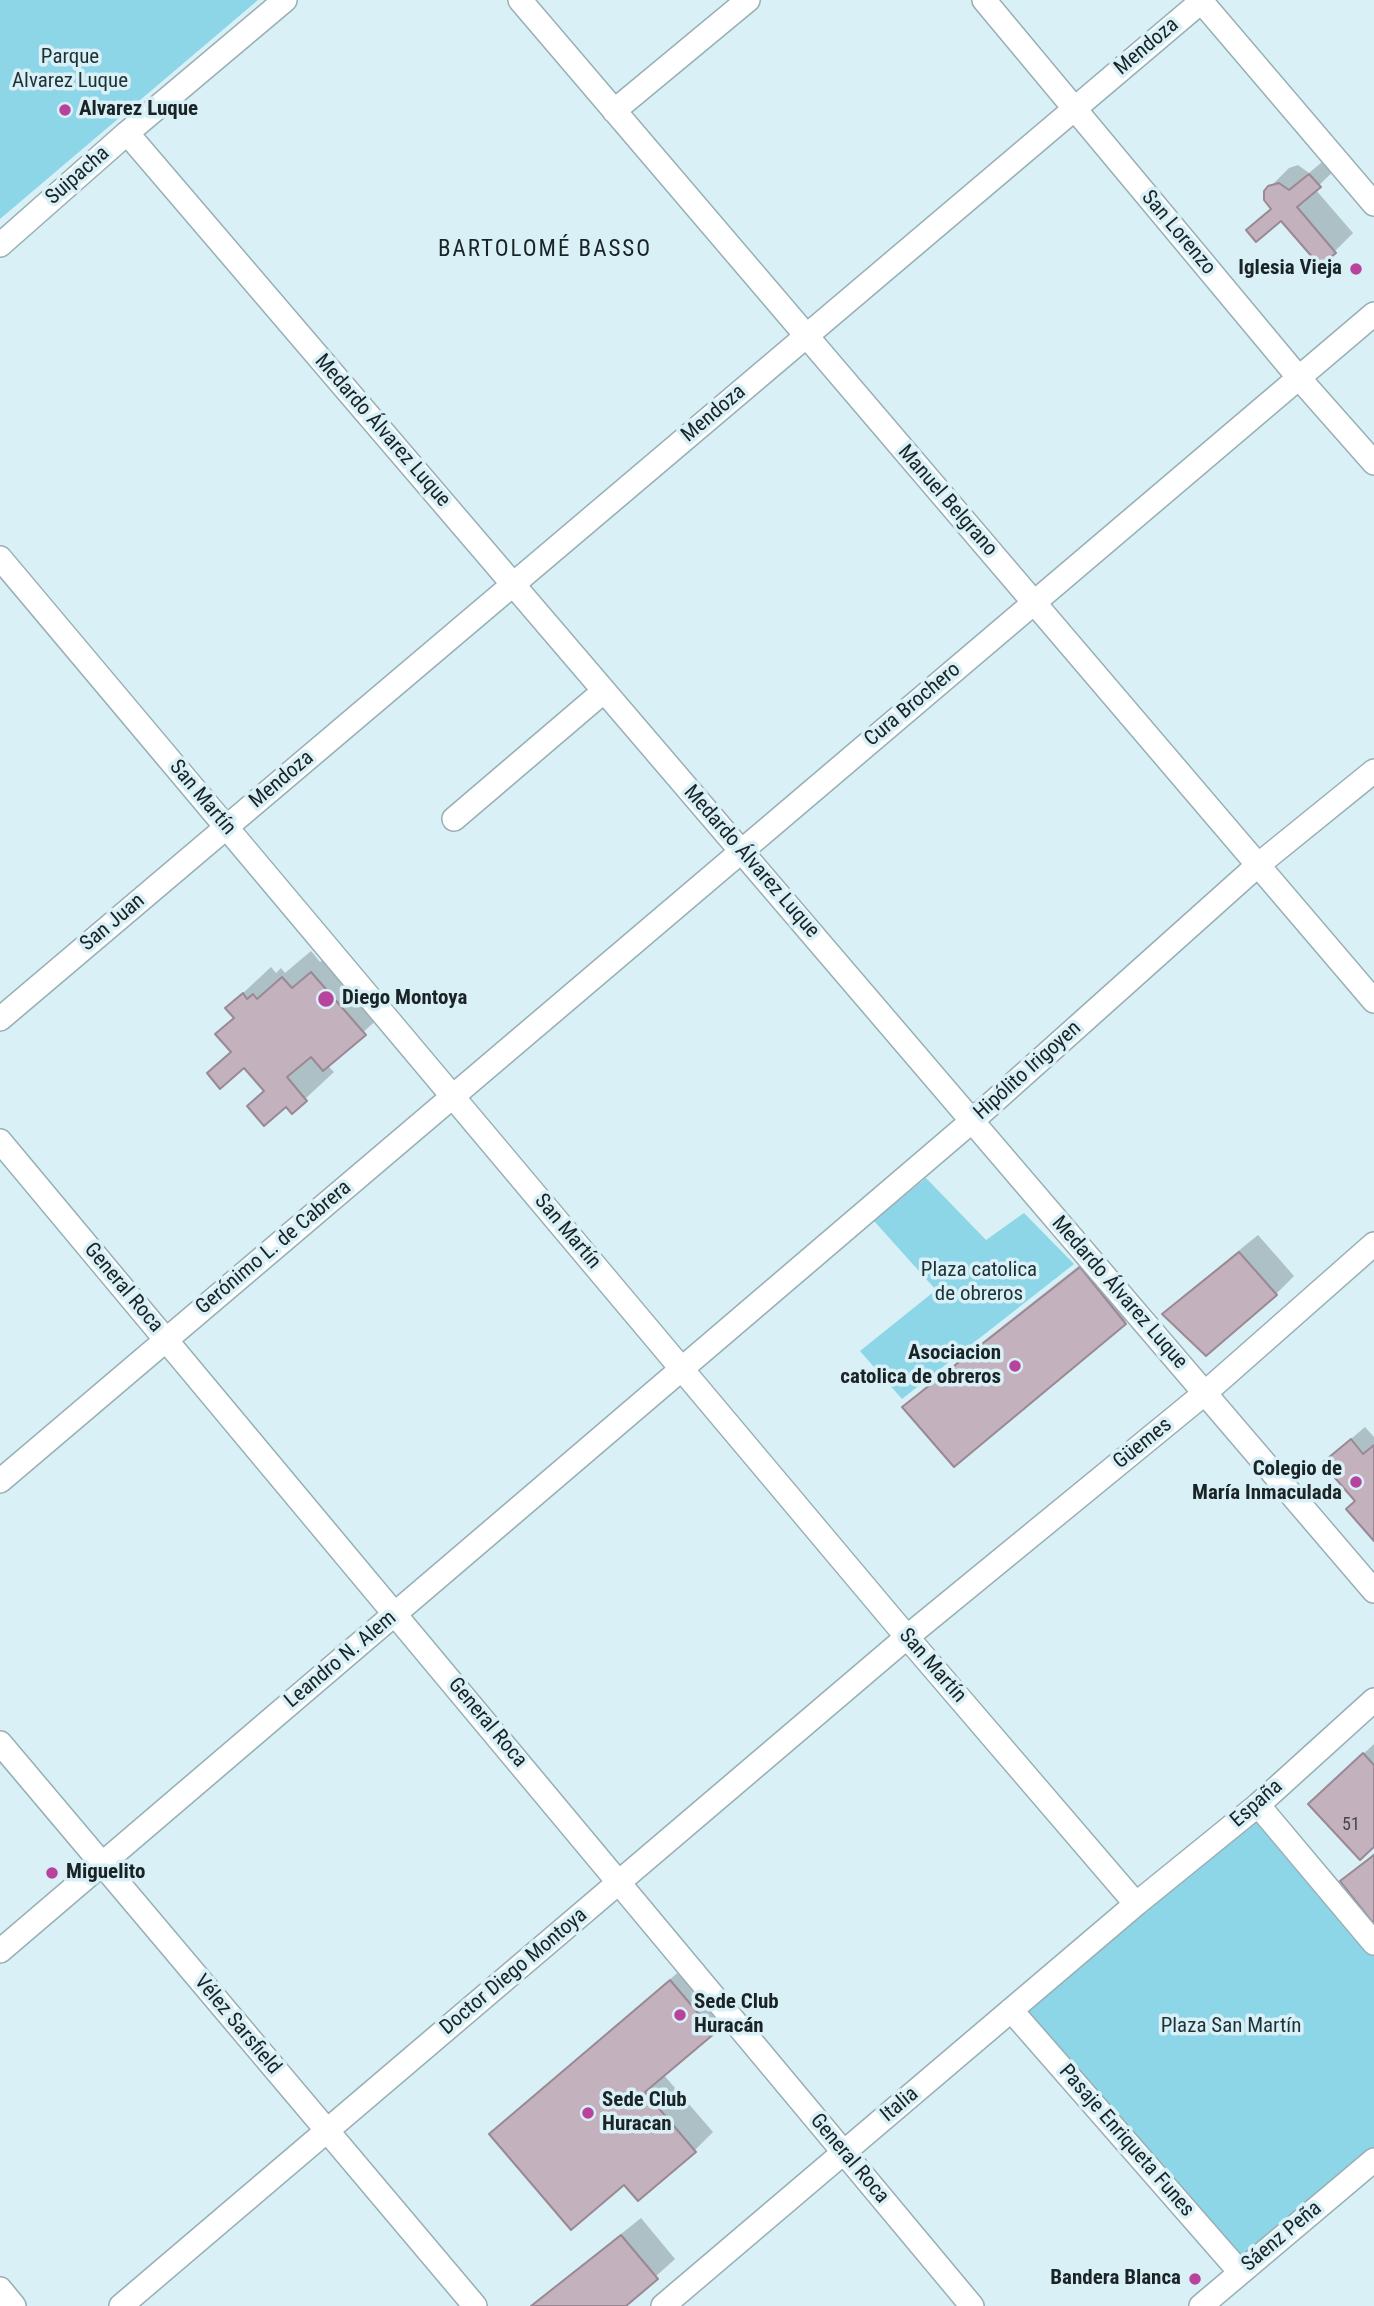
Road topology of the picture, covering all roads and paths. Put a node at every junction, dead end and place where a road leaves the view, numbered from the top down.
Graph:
1 (285, 0) edge
2 (520, 0) edge
3 (748, 0) edge
4 (984, 0) edge
5 (1202, 1) edge
6 (1074, 109) junction
7 (614, 111) junction
8 (127, 133) junction
9 (1374, 204) edge
10 (0, 245) edge
11 (1374, 314) edge
12 (806, 336) junction
13 (1299, 378) junction
14 (1374, 463) edge
15 (0, 558) edge
16 (513, 584) junction
17 (1034, 603) junction
18 (604, 691) junction
19 (1374, 771) edge
20 (454, 819) dead end
21 (226, 827) junction
22 (741, 851) junction
23 (1258, 865) junction
24 (1374, 1001) edge
25 (0, 1019) edge
26 (452, 1097) junction
27 (972, 1121) junction
28 (0, 1141) edge
29 (1374, 1244) edge
30 (166, 1340) junction
31 (682, 1369) junction
32 (1205, 1393) junction
33 (0, 1481) edge
34 (1374, 1591) edge
35 (395, 1613) junction
36 (907, 1637) junction
37 (1374, 1700) edge
38 (0, 1743) edge
39 (1258, 1805) junction
40 (102, 1864) junction
41 (620, 1882) junction
42 (1136, 1904) junction
43 (1374, 1943) edge
44 (0, 1951) edge
45 (1011, 2010) junction
46 (327, 2131) junction
47 (844, 2152) junction
48 (1371, 2169) edge
49 (1240, 2272) junction
50 (0, 2289) edge
51 (14, 2306) edge
52 (121, 2306) edge
53 (475, 2306) edge
54 (663, 2306) edge
55 (972, 2306) edge
56 (1201, 2306) edge

1 - 8 street, Suipacha
2 - 7 street, Manuel Belgrano
3 - 7 street
4 - 6 street, San Lorenzo
5 - 6 street, Mendoza
5 - 9 street
6 - 12 street, Mendoza
6 - 13 street, San Lorenzo
7 - 12 street, Manuel Belgrano
8 - 10 street, Suipacha
8 - 16 street, Medardo Álvarez Luque
11 - 13 street, Cura Brochero
12 - 16 street, Mendoza
12 - 17 street, Manuel Belgrano
13 - 14 street, San Lorenzo
13 - 17 street, Cura Brochero
15 - 21 street, San Martín
16 - 18 street, Medardo Álvarez Luque
16 - 21 street, Mendoza
17 - 22 street, Cura Brochero
17 - 23 street, Manuel Belgrano
18 - 20 street
18 - 22 street, Medardo Álvarez Luque
19 - 23 street, Hipólito Irigoyen
21 - 25 street, San Juan
21 - 26 street, San Martín
22 - 26 street, Cura Brochero
22 - 27 street, Medardo Álvarez Luque
23 - 24 street, Manuel Belgrano
23 - 27 street, Hipólito Irigoyen
26 - 30 street, Gerónimo L. de Cabrera
26 - 31 street, San Martín
27 - 31 street, Hipólito Irigoyen
27 - 32 street, Medardo Álvarez Luque
28 - 30 street, General Roca
29 - 32 street, Güemes
30 - 33 street, Gerónimo L. de Cabrera
30 - 35 street, General Roca
31 - 35 street, Leandro N. Alem
31 - 36 street, San Martín
32 - 34 street, Medardo Álvarez Luque
32 - 36 street, Güemes
35 - 40 street, Leandro N. Alem
35 - 41 street, General Roca
36 - 41 street, Doctor Diego Montoya
36 - 42 street, San Martín
37 - 39 street, España
38 - 40 street, Vélez Sarsfield
39 - 42 street, España
39 - 43 street
40 - 44 street, Leandro N. Alem
40 - 46 street, Vélez Sarsfield
41 - 46 street, Doctor Diego Montoya
41 - 47 street, General Roca
42 - 45 street, Italia
45 - 47 street, Italia
45 - 49 street, Pasaje Enriqueta Funes
46 - 52 street, Doctor Diego Montoya
46 - 53 street, Vélez Sarsfield
47 - 54 street, Italia
47 - 55 street, General Roca
48 - 49 street, Sáenz Peña
49 - 56 street, Sáenz Peña
50 - 51 street

